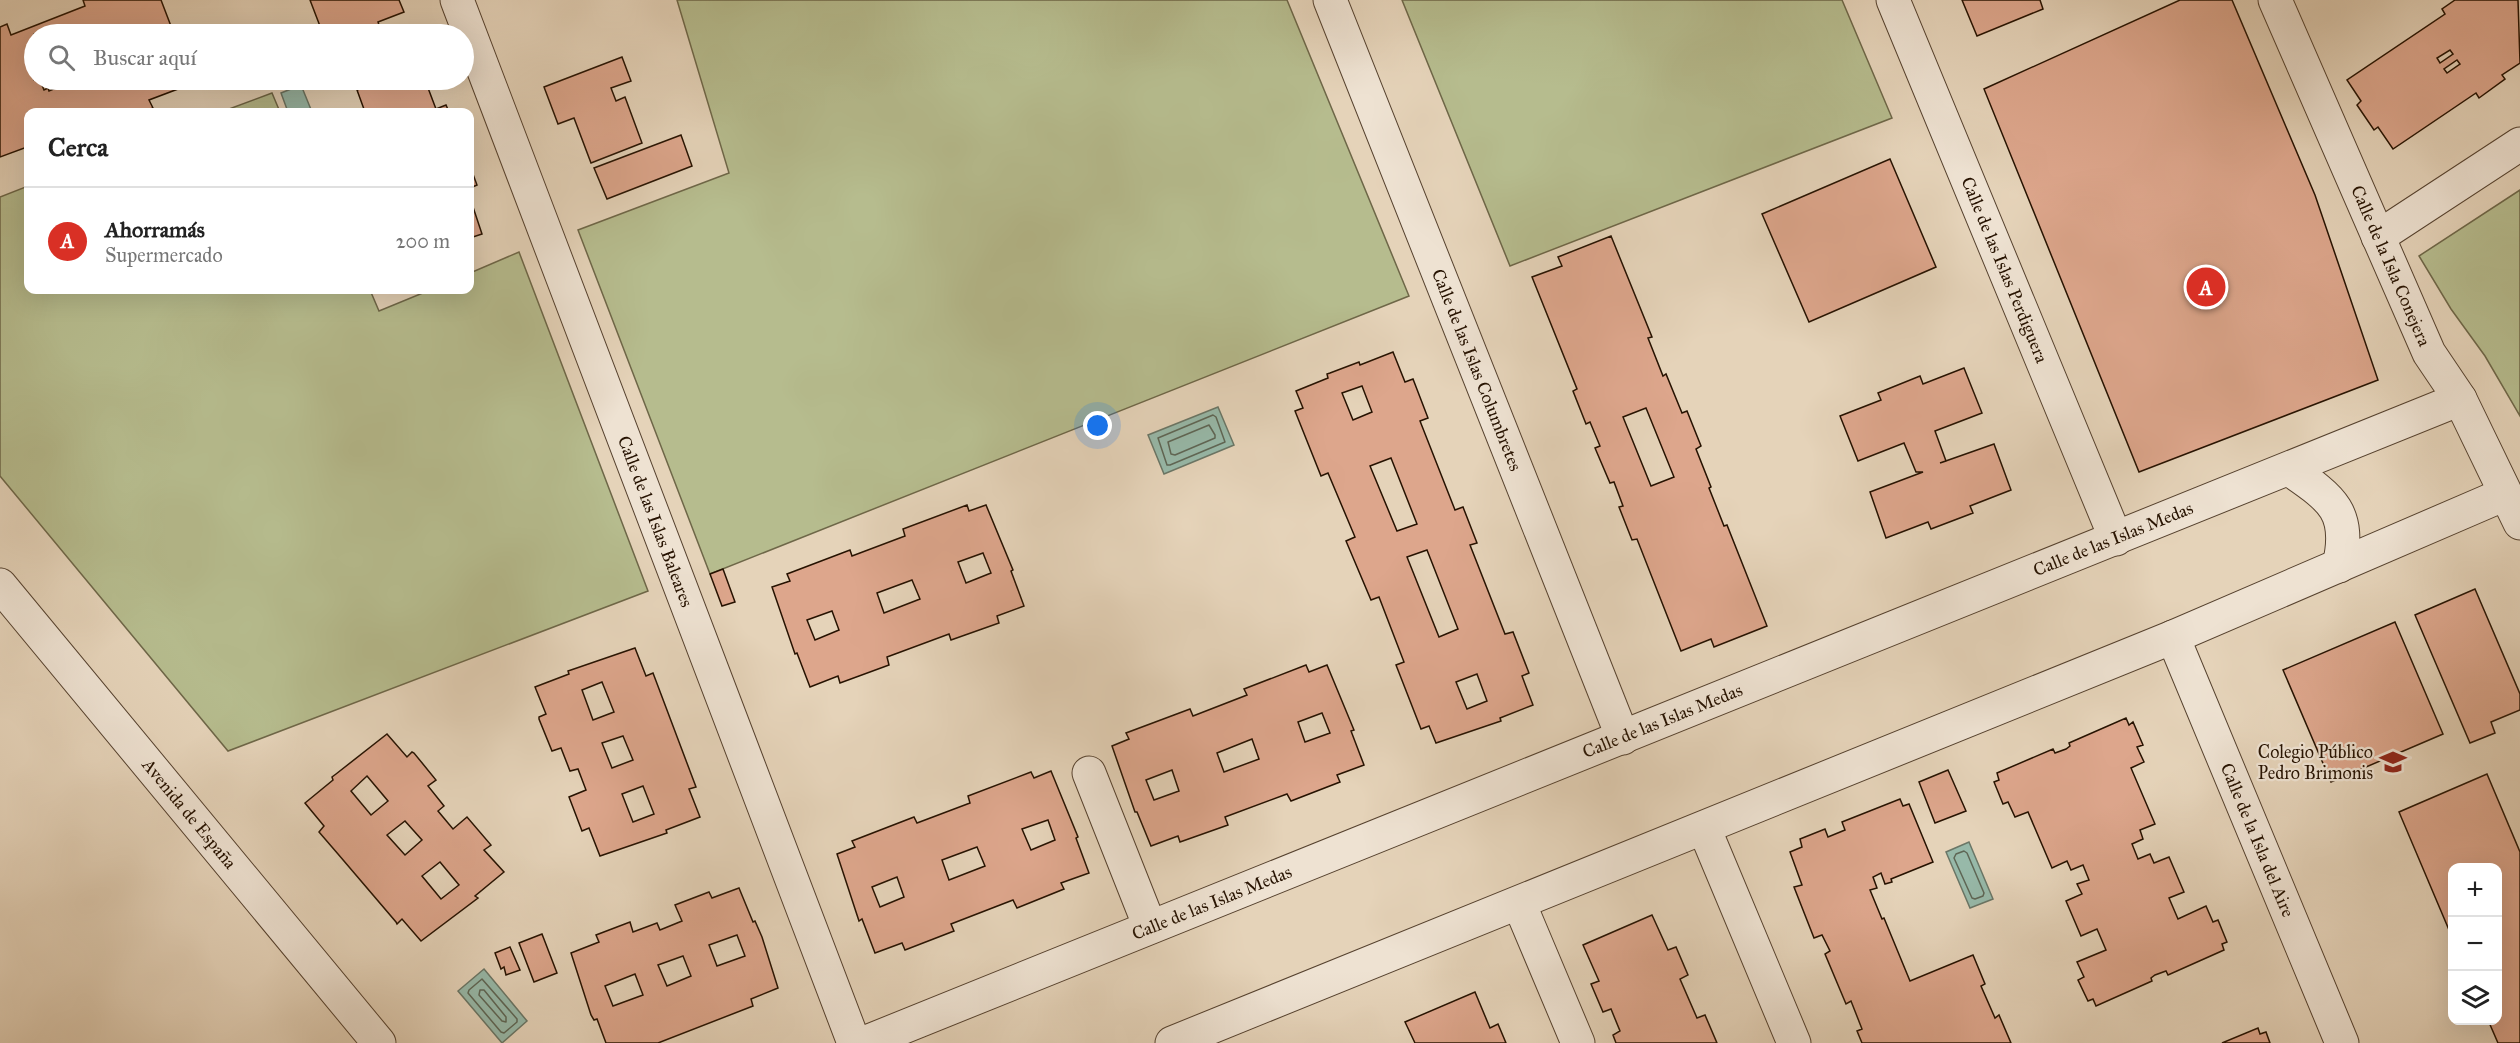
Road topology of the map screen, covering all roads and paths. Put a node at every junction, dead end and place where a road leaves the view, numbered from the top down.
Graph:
1 (457, 0) edge
2 (1330, 0) edge
3 (1893, 0) edge
4 (2276, 1) edge
5 (466, 24) edge
6 (474, 45) edge
7 (2520, 144) edge
8 (2378, 237) junction
9 (2460, 399) junction
10 (2289, 469) junction
11 (2505, 494) junction
12 (2520, 523) edge
13 (2116, 539) junction
14 (2339, 566) junction
15 (0, 585) edge
16 (2173, 637) junction
17 (1623, 738) junction
18 (1089, 773) dead end
19 (1704, 828) junction
20 (1519, 903) junction
21 (1150, 927) junction
22 (1188, 1040) edge
23 (380, 1043) edge
24 (854, 1043) edge
25 (864, 1043) edge
26 (1578, 1043) edge
27 (1794, 1043) edge
28 (2342, 1043) edge

1 - 5 street, Calle de las Islas Baleares
2 - 17 street, Calle de las Islas Columbretes
3 - 13 street, Calle de las Islas Perdiguera
4 - 8 street, Calle de la Isla Conejera
6 - 24 street, Calle de las Islas Baleares
7 - 8 street
8 - 9 street, Calle de la Isla Conejera
9 - 10 street, Calle de las Islas Medas
9 - 11 street, Calle de la Isla Conejera
10 - 13 street, Calle de las Islas Medas
10 - 14 street
11 - 12 street, Calle de la Isla Conejera
11 - 14 street
13 - 17 street, Calle de las Islas Medas
14 - 16 street
15 - 23 street, Avenida de España
16 - 19 street
16 - 28 street, Calle de la Isla del Aire
17 - 21 street, Calle de las Islas Medas
18 - 21 street
19 - 20 street
19 - 27 street
20 - 22 street
20 - 26 street
21 - 25 street, Calle de las Islas Medas

